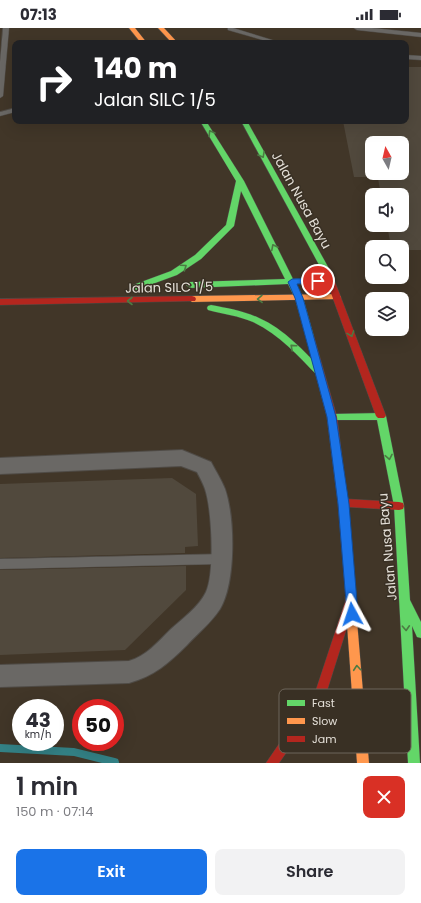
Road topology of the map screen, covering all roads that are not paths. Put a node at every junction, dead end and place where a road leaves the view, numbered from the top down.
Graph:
1 (6, 28) edge
2 (132, 28) edge
3 (161, 28) edge
4 (357, 28) edge
5 (230, 29) edge
6 (421, 35) edge
7 (142, 40) edge
8 (172, 40) edge
9 (268, 40) edge
10 (409, 57) edge
11 (421, 58) edge
12 (0, 96) edge
13 (12, 111) edge
14 (0, 114) edge
15 (12, 116) edge
16 (205, 124) edge
17 (246, 124) edge
18 (240, 181) junction
19 (331, 280) junction
20 (292, 282) junction
21 (167, 286) dead end
22 (182, 286) dead end
23 (337, 297) junction
24 (299, 298) junction
25 (174, 301) junction
26 (0, 302) edge
27 (321, 374) junction
28 (381, 416) junction
29 (332, 417) junction
30 (0, 466) edge
31 (344, 504) junction
32 (399, 506) junction
33 (221, 559) junction
34 (0, 564) edge
35 (351, 599) junction
36 (404, 599) junction
37 (421, 633) edge
38 (0, 676) edge
39 (322, 689) edge
40 (358, 689) edge
41 (409, 689) edge
42 (411, 714) edge
43 (279, 753) edge
44 (362, 753) edge
45 (272, 763) edge
46 (363, 763) edge
47 (414, 763) edge

1 - 12 lane
2 - 7 main road
3 - 8 main road
4 - 6 lane
5 - 9 lane
10 - 11 lane
13 - 14 lane
14 - 15 lane
18 -> 16 main road
17 -> 19 main road, Jalan Nusa Bayu
20 -> 18 main road
21 -> 18 main road, Jalan SILC 1/5
19 - 20 main road, Jalan SILC 1/5
19 - 23 main road, Jalan Nusa Bayu
20 - 22 main road, Jalan SILC 1/5
20 - 24 main road
23 - 24 main road, Jalan SILC 1/5
23 -> 28 main road, Jalan Nusa Bayu
24 -> 25 main road, Jalan SILC 1/5
24 - 27 main road
25 -> 26 main road, Jalan SILC 1/5
27 -> 25 main road
27 - 29 main road
28 - 29 main road
28 -> 32 main road, Jalan Nusa Bayu
29 - 31 main road
30 - 33 street
31 - 32 main road
31 - 35 main road
32 - 36 main road, Jalan Nusa Bayu
33 - 34 lane
33 - 38 street
35 - 39 main road
40 -> 35 main road
36 - 37 main road
36 -> 41 main road, Jalan Nusa Bayu
42 -> 47 main road, Jalan Nusa Bayu
43 - 45 main road
46 -> 44 main road

